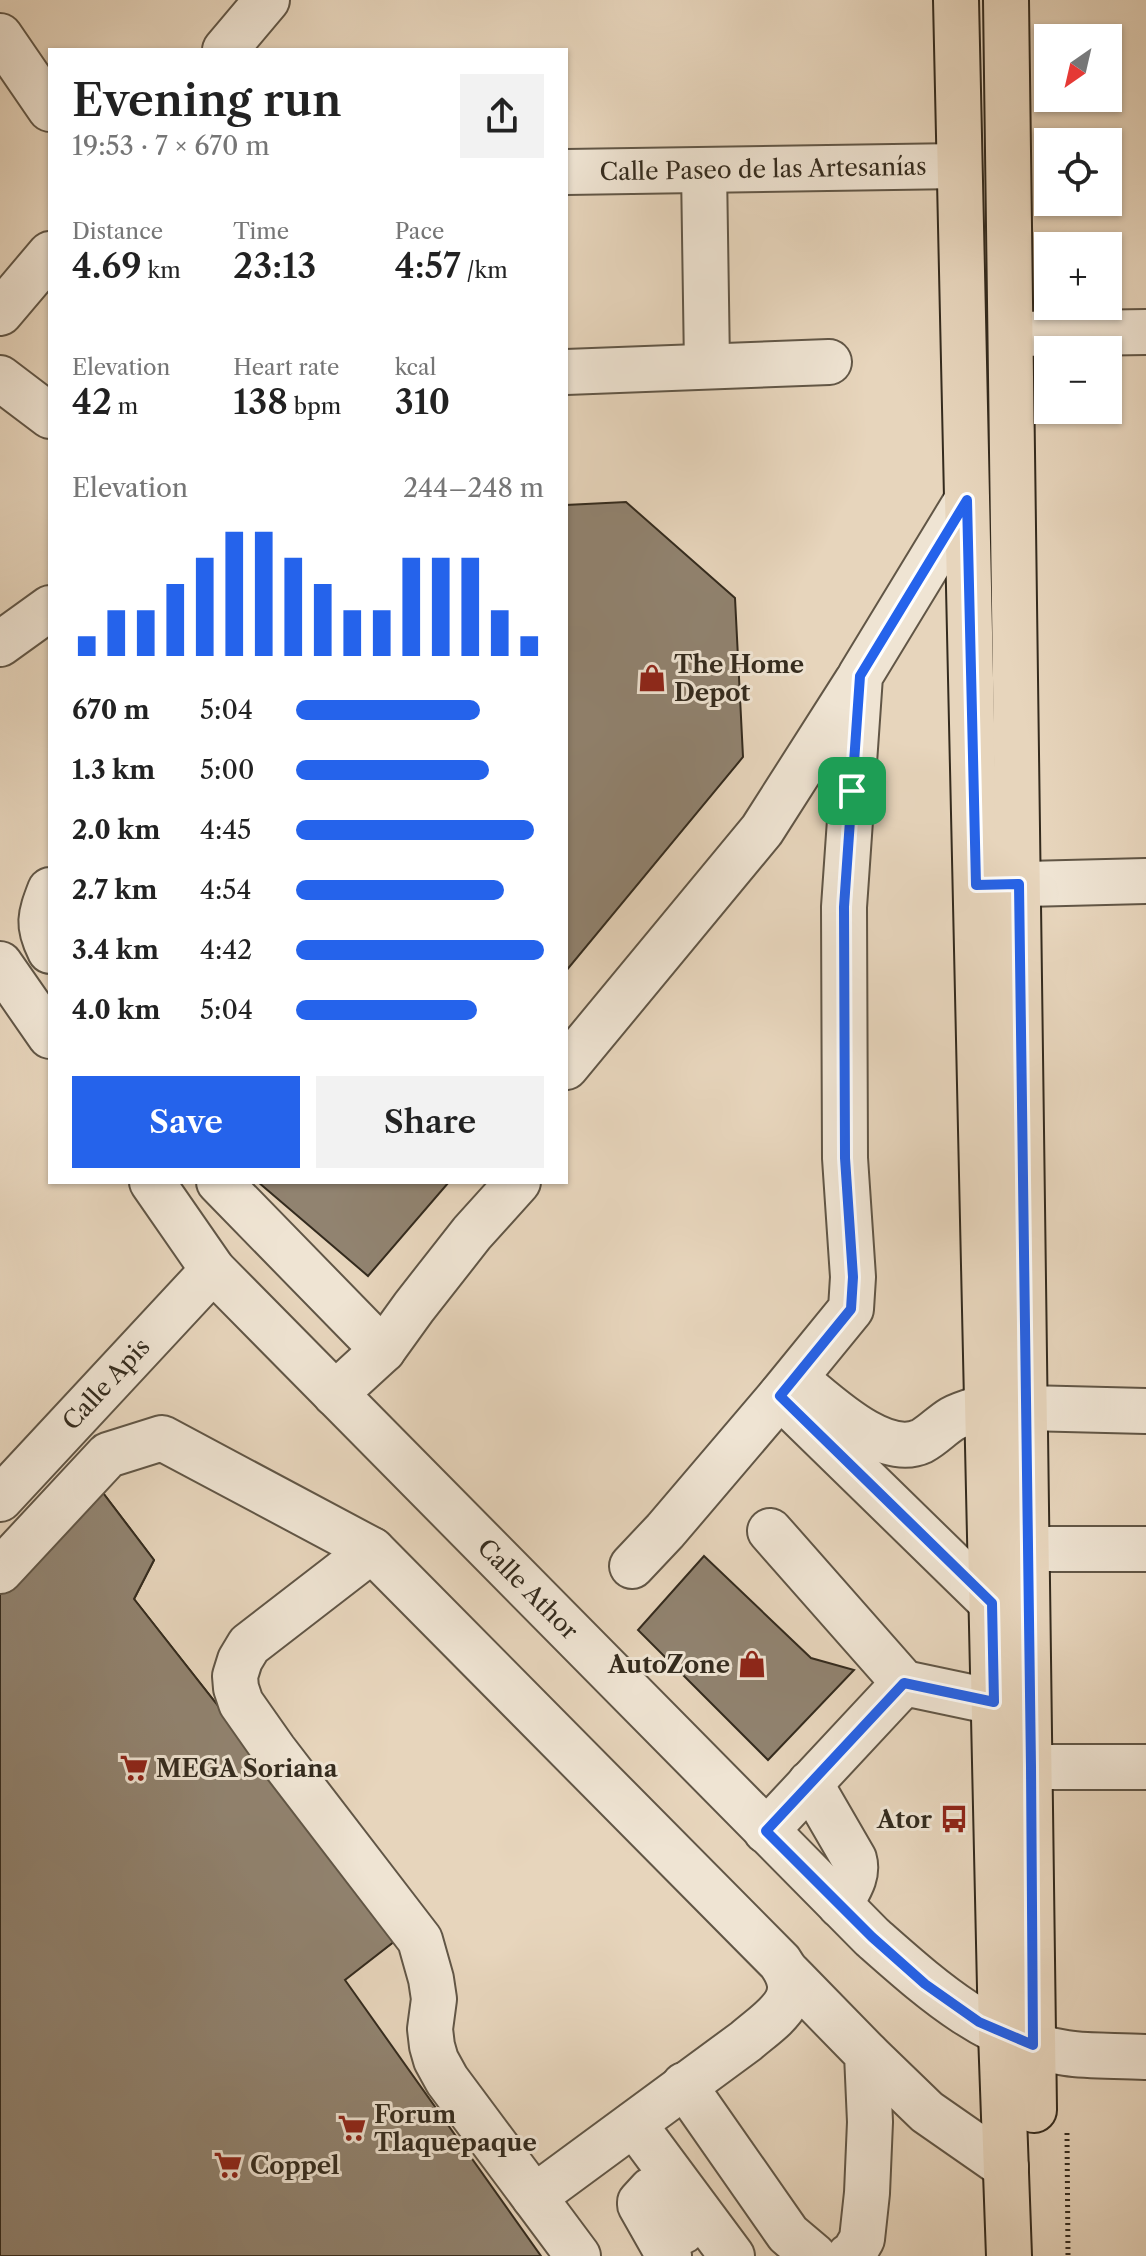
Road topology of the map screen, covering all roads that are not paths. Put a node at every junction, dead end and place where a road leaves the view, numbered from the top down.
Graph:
1 (956, 0) edge
2 (1006, 0) edge
3 (0, 36) edge
4 (48, 106) edge
5 (959, 166) junction
6 (704, 170) junction
7 (568, 172) edge
8 (48, 256) edge
9 (0, 313) edge
10 (1146, 332) edge
11 (1011, 334) junction
12 (829, 362) dead end
13 (707, 365) junction
14 (568, 372) edge
15 (0, 378) edge
16 (48, 414) edge
17 (967, 500) junction
18 (48, 609) edge
19 (0, 644) edge
20 (860, 676) junction
21 (1146, 881) edge
22 (1019, 884) junction
23 (976, 885) junction
24 (48, 895) edge
25 (48, 946) edge
26 (0, 964) edge
27 (48, 1033) edge
28 (568, 1065) edge
29 (153, 1184) edge
30 (221, 1184) edge
31 (516, 1184) edge
32 (213, 1270) junction
33 (383, 1350) junction
34 (788, 1387) junction
35 (335, 1394) junction
36 (1007, 1407) junction
37 (1146, 1411) edge
38 (4, 1486) edge
39 (770, 1531) dead end
40 (1028, 1549) junction
41 (1146, 1549) edge
42 (372, 1550) junction
43 (632, 1566) dead end
44 (0, 1571) edge
45 (992, 1603) junction
46 (904, 1683) junction
47 (994, 1702) junction
48 (1031, 1767) junction
49 (1146, 1767) edge
50 (810, 1783) junction
51 (766, 1831) junction
52 (840, 1905) junction
53 (789, 1974) junction
54 (1017, 2039) junction
55 (867, 2054) junction
56 (1146, 2057) edge
57 (684, 2085) junction
58 (634, 2124) junction
59 (1006, 2167) junction
60 (534, 2197) junction
61 (578, 2256) edge
62 (669, 2256) edge
63 (700, 2256) edge
64 (732, 2256) edge
65 (814, 2256) edge
66 (849, 2256) edge
67 (1009, 2256) edge
68 (1037, 2256) edge

1 - 5 main road
2 - 11 main road
3 - 4 street
5 - 6 street, Calle Paseo de las Artesanías
5 - 17 main road
6 - 7 street, Calle Paseo de las Artesanías
6 - 13 street
8 - 9 street
10 - 11 street
11 - 22 main road
12 - 13 street
13 - 14 street
15 - 16 street
17 - 20 street
17 - 23 main road
18 - 19 street
20 - 28 street
20 - 34 street
21 - 22 street
22 - 23 street
22 - 36 main road
23 - 36 main road
24 - 25 street
26 - 27 street
29 - 32 street, Calle Athor
30 - 33 street
31 - 33 street
32 - 35 street, Calle Athor
32 - 38 street, Calle Apis
33 - 35 street
34 - 36 street
34 - 43 street
34 - 45 street
35 - 51 street, Calle Athor
36 - 37 street
36 - 40 main road
36 - 45 main road
39 - 46 street
40 - 41 street
40 - 48 main road
42 - 44 street
42 - 53 street
42 - 60 street
45 - 47 main road
46 - 47 street
46 - 50 street
47 - 54 main road
48 - 49 street
48 - 54 main road
50 - 51 street
50 - 52 street
51 - 52 street, Calle Athor
52 - 54 street, Calle Athor
53 - 55 street
53 - 57 street
54 - 56 street, Calle Athor
54 - 59 main road
54 - 68 main road
55 - 59 street
55 - 66 street
57 - 58 street
57 - 65 street
58 - 60 street
58 - 64 street
59 - 67 main road
60 - 61 street
62 - 63 street

